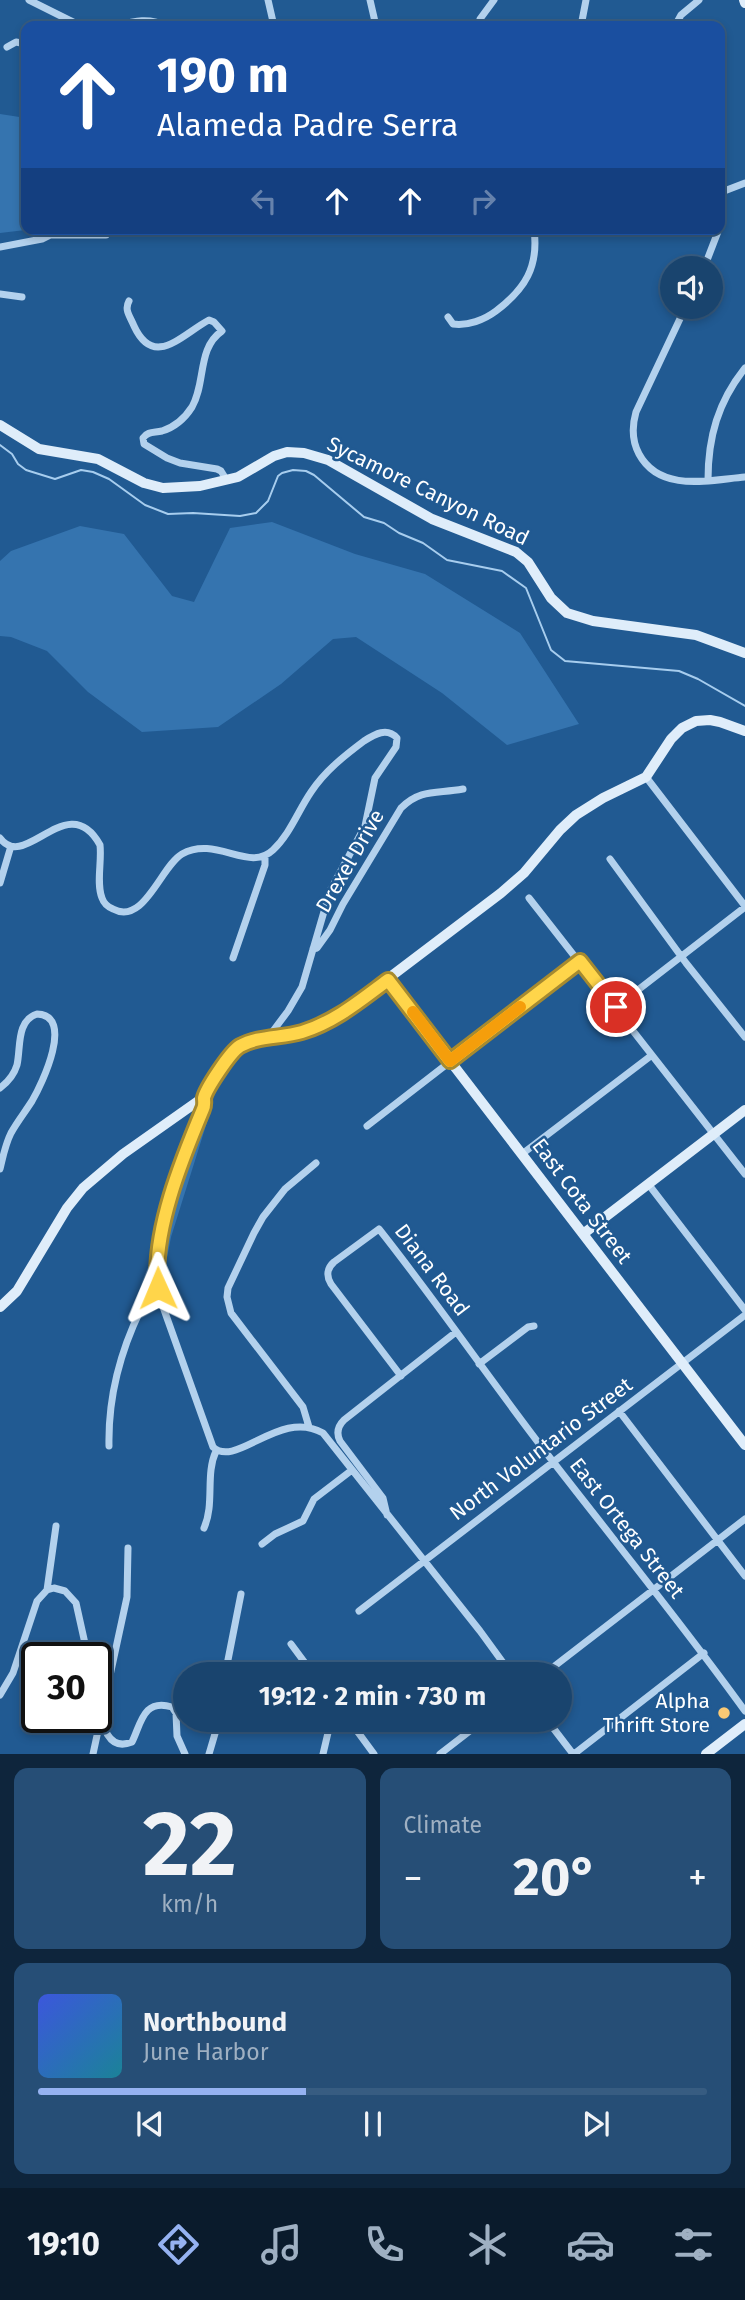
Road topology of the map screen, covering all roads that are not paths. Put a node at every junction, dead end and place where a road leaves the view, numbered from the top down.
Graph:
1 (29, 0) edge
2 (268, 0) edge
3 (370, 0) edge
4 (494, 0) edge
5 (586, 0) edge
6 (699, 0) edge
7 (71, 21) edge
8 (273, 21) edge
9 (375, 21) edge
10 (480, 21) edge
11 (582, 21) edge
12 (678, 21) edge
13 (21, 43) edge
14 (7, 47) dead end
15 (745, 183) edge
16 (725, 191) edge
17 (106, 235) dead end
18 (535, 235) edge
19 (716, 235) edge
20 (0, 247) edge
21 (708, 256) edge
22 (0, 294) edge
23 (22, 297) dead end
24 (129, 301) dead end
25 (448, 317) dead end
26 (680, 319) edge
27 (745, 368) edge
28 (0, 425) edge
29 (745, 477) edge
30 (226, 479) junction
31 (708, 480) junction
32 (745, 653) edge
33 (745, 731) edge
34 (646, 776) junction
35 (463, 789) dead end
36 (0, 838) edge
37 (11, 846) junction
38 (265, 856) junction
39 (610, 859) dead end
40 (0, 883) edge
41 (529, 898) dead end
42 (745, 906) edge
43 (313, 949) junction
44 (681, 957) junction
45 (233, 958) dead end
46 (580, 961) junction
47 (388, 980) junction
48 (616, 1007) junction
49 (745, 1037) edge
50 (271, 1039) junction
51 (652, 1055) junction
52 (450, 1061) junction
53 (0, 1088) edge
54 (204, 1096) junction
55 (745, 1110) edge
56 (367, 1126) dead end
57 (714, 1135) junction
58 (522, 1154) junction
59 (316, 1163) dead end
60 (0, 1169) edge
61 (745, 1174) edge
62 (649, 1185) junction
63 (583, 1234) junction
64 (158, 1282) junction
65 (0, 1307) edge
66 (745, 1310) edge
67 (745, 1315) edge
68 (534, 1326) dead end
69 (456, 1332) junction
70 (682, 1363) junction
71 (479, 1364) junction
72 (401, 1376) junction
73 (619, 1411) junction
74 (309, 1427) junction
75 (745, 1445) edge
76 (109, 1446) dead end
77 (216, 1451) junction
78 (554, 1462) junction
79 (352, 1470) junction
80 (387, 1515) junction
81 (745, 1519) edge
82 (56, 1526) dead end
83 (204, 1528) dead end
84 (718, 1540) junction
85 (262, 1544) dead end
86 (128, 1548) dead end
87 (425, 1561) junction
88 (745, 1576) edge
89 (47, 1590) junction
90 (653, 1591) junction
91 (241, 1594) dead end
92 (359, 1611) dead end
93 (85, 1642) edge
94 (290, 1644) dead end
95 (704, 1653) junction
96 (228, 1662) edge
97 (304, 1662) edge
98 (502, 1662) edge
99 (560, 1662) edge
100 (112, 1664) edge
101 (0, 1695) edge
102 (745, 1711) edge
103 (745, 1724) edge
104 (215, 1732) edge
105 (328, 1732) edge
106 (358, 1732) edge
107 (468, 1732) edge
108 (557, 1732) edge
109 (97, 1733) edge
110 (106, 1733) edge
111 (93, 1754) edge
112 (185, 1754) edge
113 (209, 1754) edge
114 (323, 1754) edge
115 (374, 1754) edge
116 (440, 1754) edge
117 (574, 1754) edge
118 (706, 1754) edge

1 - 7 street
2 - 8 street
3 - 9 street
4 - 10 street
5 - 11 street
6 - 12 street
13 - 14 street
15 - 16 street
17 - 20 street
18 - 25 street
19 - 21 street
22 - 23 street
24 - 30 street
26 - 31 street
27 - 31 street
28 - 30 street, Sycamore Canyon Road
29 - 31 street
30 - 32 street, Sycamore Canyon Road
33 - 34 street
34 - 42 street
34 - 47 street
35 - 43 street, Drexel Drive
36 - 37 street
37 - 38 street
37 - 40 street
38 - 43 street
38 - 45 street
39 - 44 street
41 - 46 street
42 - 44 street
43 - 50 street
44 - 48 street
44 - 49 street
46 - 48 street
46 - 52 street
47 - 50 street
47 - 52 street, East Cota Street
48 - 51 street
50 - 54 street
51 - 57 street
51 - 58 street
52 - 56 street
52 - 58 street, East Cota Street
53 - 60 street
54 - 64 street
54 - 65 street
55 - 57 street
57 - 61 street
57 - 62 street
58 - 63 street, East Cota Street
59 - 74 street
62 - 63 street
62 - 66 street
63 - 70 street, East Cota Street
64 - 76 street
64 - 77 street
67 - 70 street, North Voluntario Street
68 - 71 street
69 - 71 street, East Ortega Street
69 - 72 street
69 - 72 street, Diana Road
70 - 73 street, North Voluntario Street
70 - 75 street, East Cota Street
71 - 78 street, East Ortega Street
72 - 80 street
73 - 78 street, North Voluntario Street
73 - 84 street
74 - 77 street
74 - 79 street
77 - 83 street
78 - 87 street, North Voluntario Street
78 - 90 street, East Ortega Street
79 - 80 street
79 - 85 street
80 - 87 street
81 - 84 street
82 - 89 street
84 - 88 street
84 - 90 street
86 - 100 street
87 - 92 street, North Voluntario Street
87 - 98 street
89 - 93 street
89 - 101 street
90 - 95 street, East Ortega Street
90 - 99 street
91 - 96 street
94 - 97 street
95 - 102 street, East Ortega Street
95 - 117 street
103 - 118 street
104 - 113 street
105 - 114 street
106 - 115 street
107 - 116 street
108 - 117 street
109 - 111 street
110 - 112 street

